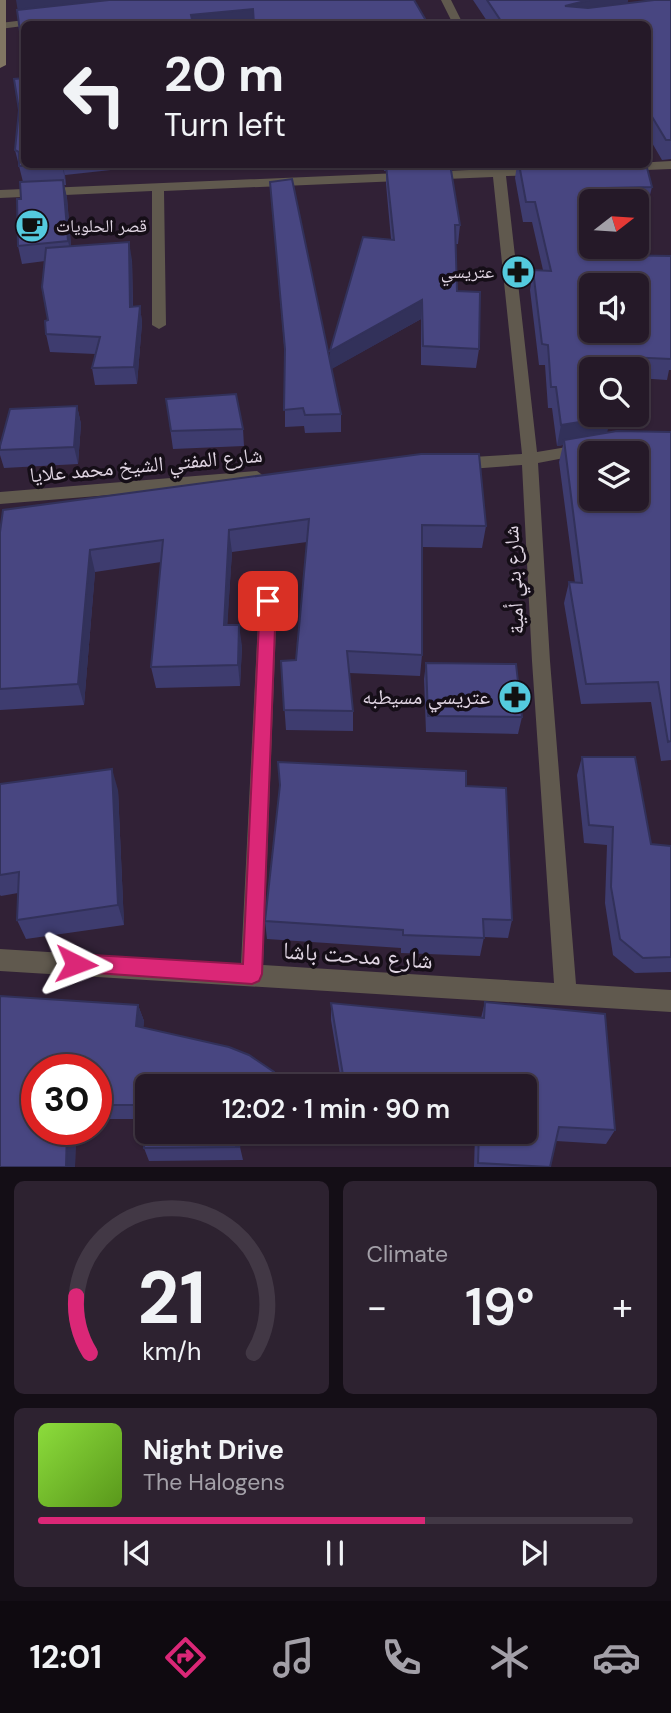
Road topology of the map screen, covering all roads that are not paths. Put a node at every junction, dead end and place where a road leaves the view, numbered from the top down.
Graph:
1 (1, 0) edge
2 (446, 0) edge
3 (58, 19) edge
4 (39, 21) edge
5 (456, 21) edge
6 (21, 23) edge
7 (1, 25) edge
8 (0, 65) edge
9 (671, 165) edge
10 (651, 166) edge
11 (499, 169) edge
12 (553, 170) edge
13 (159, 187) junction
14 (0, 194) edge
15 (159, 325) dead end
16 (579, 450) edge
17 (530, 459) junction
18 (433, 465) edge
19 (268, 477) edge
20 (0, 498) edge
21 (268, 601) dead end
22 (0, 960) edge
23 (252, 974) junction
24 (566, 995) junction
25 (671, 1001) edge

1 - 7 main road
2 - 5 street
3 - 4 street
6 - 7 street
7 - 8 main road
9 - 10 street
11 - 12 street
11 - 13 street
11 - 17 street, شارع بني أمية
13 - 14 street
13 - 15 street
16 - 17 street
17 - 18 street
17 - 24 street, شارع بني أمية
19 - 20 street, شارع المفتي الشيخ محمد علايا
21 - 23 street
22 - 23 street, شارع مدحت باشا
23 - 24 street, شارع مدحت باشا
24 - 25 street, شارع مدحت باشا

